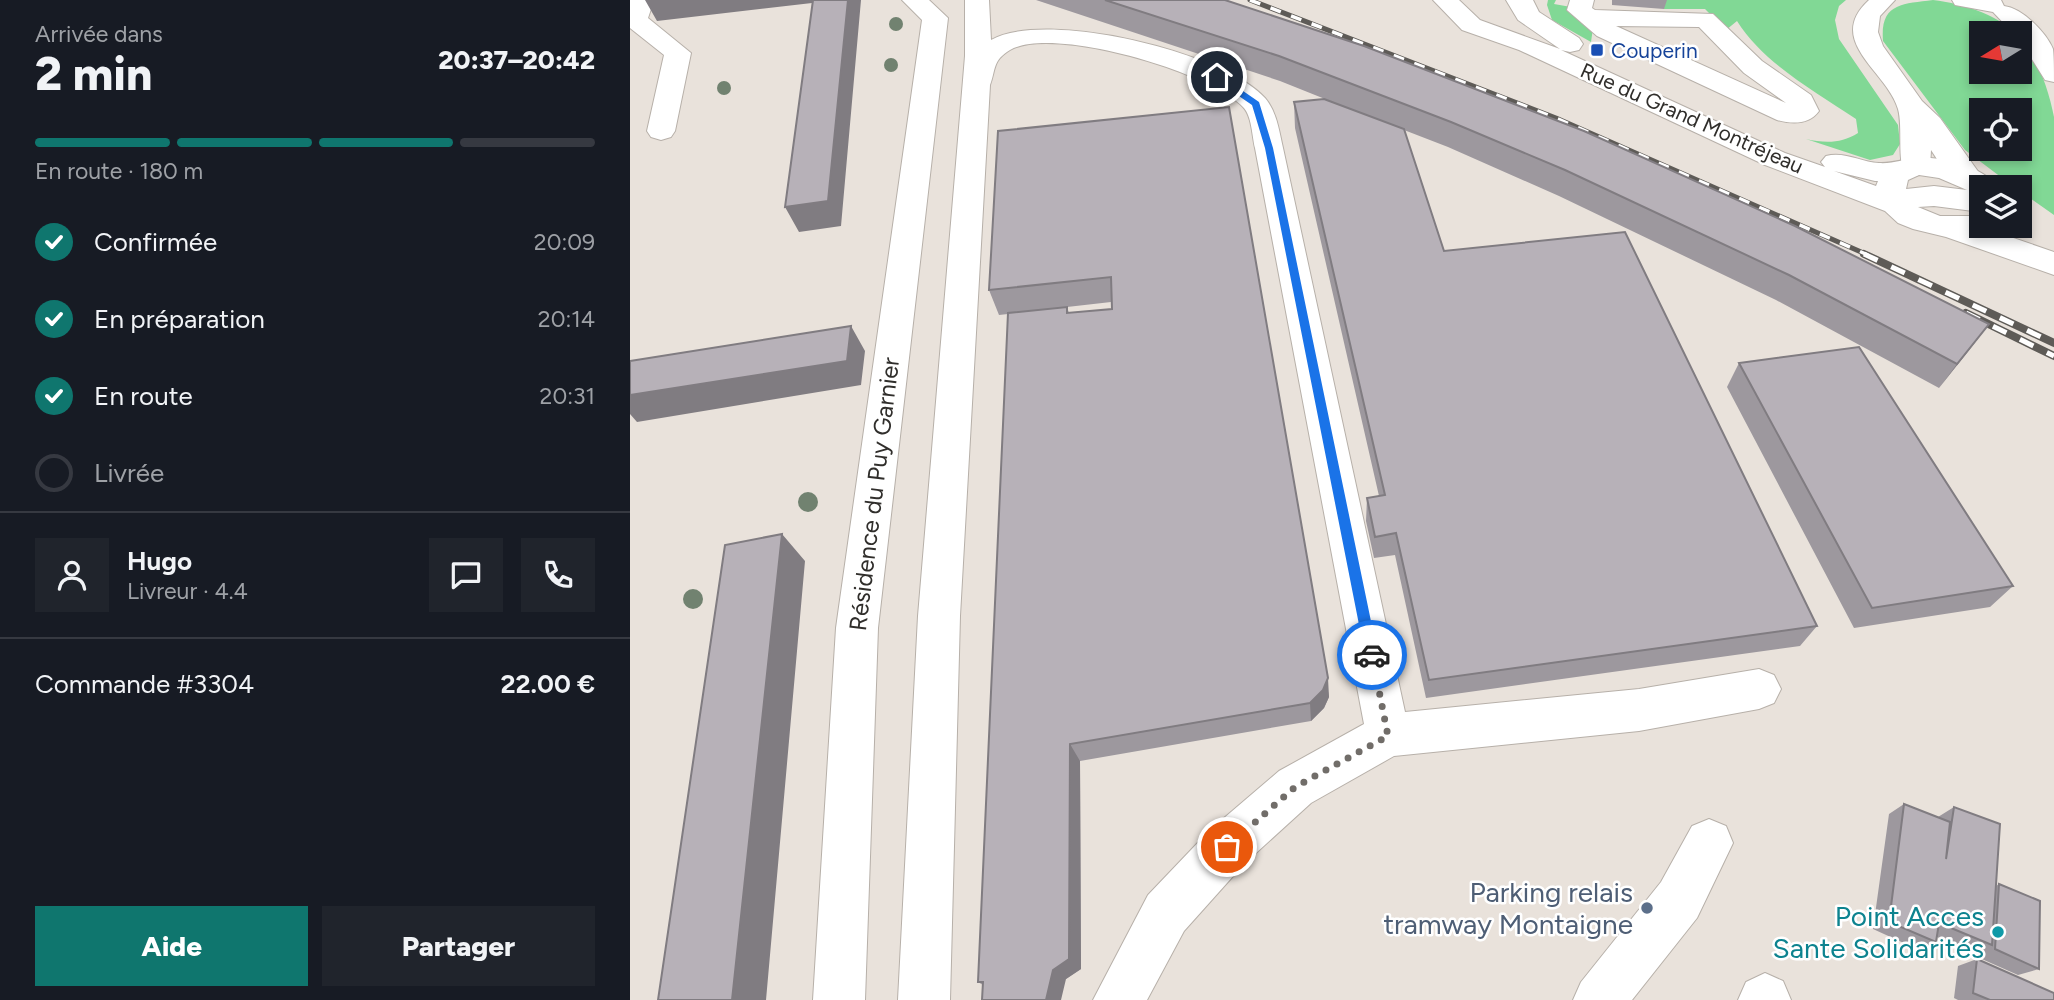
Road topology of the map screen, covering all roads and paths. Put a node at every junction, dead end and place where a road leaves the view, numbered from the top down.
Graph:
1 (642, 0) edge
2 (914, 0) edge
3 (977, 0) edge
4 (1883, 0) edge
5 (1964, 0) edge
6 (1455, 4) edge
7 (1524, 6) edge
8 (1995, 6) edge
9 (1587, 9) edge
10 (2054, 24) edge
11 (1486, 29) junction
12 (2054, 74) edge
13 (1912, 107) junction
14 (974, 108) junction
15 (661, 131) dead end
16 (1969, 179) edge
17 (1902, 186) junction
18 (1969, 190) edge
19 (1969, 228) edge
20 (2032, 230) edge
21 (1993, 238) edge
22 (2054, 242) edge
23 (2054, 264) edge
24 (1759, 688) dead end
25 (1388, 736) junction
26 (1709, 843) dead end
27 (839, 1000) edge
28 (924, 1000) edge
29 (1119, 1000) edge
30 (1599, 1000) edge

1 - 15 street
2 - 27 street, Résidence du Puy Garnier
3 - 14 street
4 - 13 street
5 - 8 street
6 - 7 street
6 - 11 street, Rue du Grand Montréjeau
7 - 11 street
7 - 17 street, Rue du Grand Montréjeau
8 - 10 street
8 - 12 street
9 - 9 street
11 - 17 street, Rue du Grand Montréjeau
13 - 16 street
13 - 17 street
14 - 25 street
14 - 28 street
17 - 18 street
17 - 19 street, Rue du Grand Montréjeau
20 - 22 street
21 - 23 street, Rue du Grand Montréjeau
24 - 25 street
25 - 29 street
26 - 30 street

